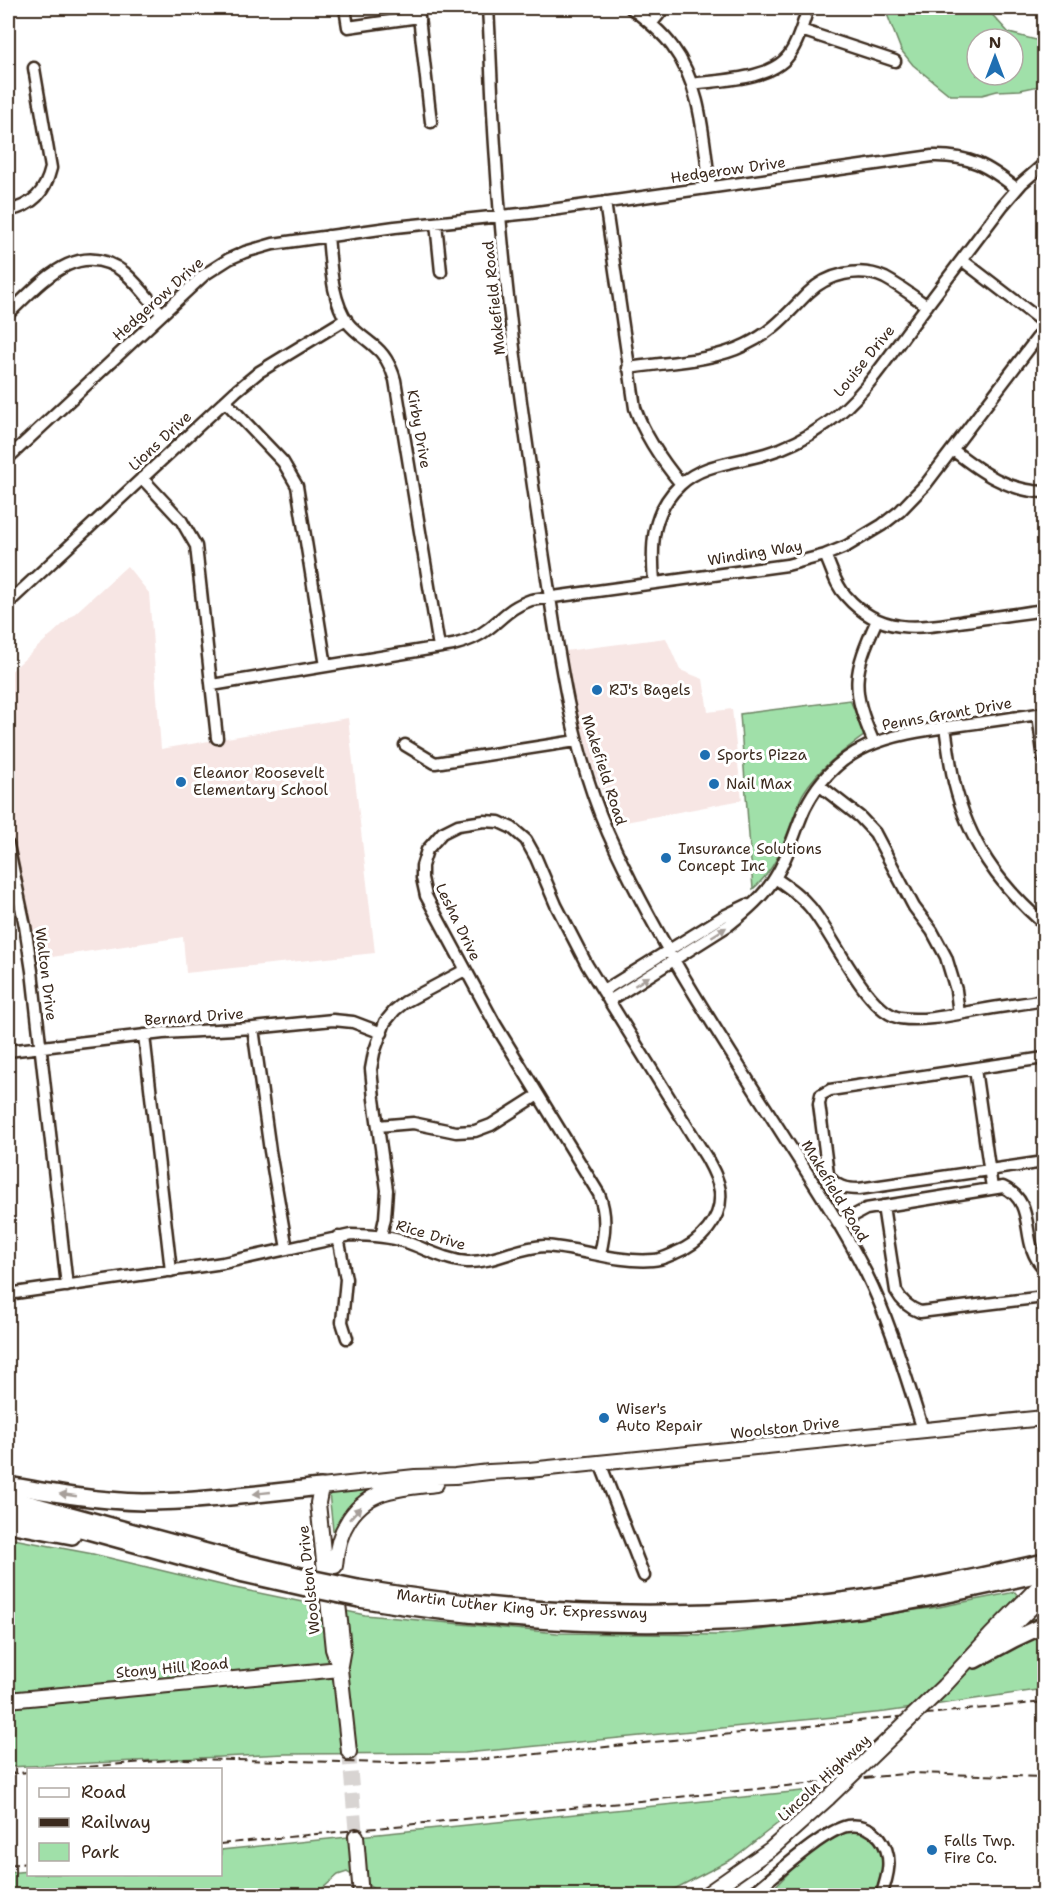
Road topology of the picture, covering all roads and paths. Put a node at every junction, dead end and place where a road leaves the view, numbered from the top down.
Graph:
1 (345, 8) edge
2 (488, 8) edge
3 (632, 8) edge
4 (664, 8) edge
5 (808, 8) edge
6 (651, 24) junction
7 (801, 30) junction
8 (895, 61) dead end
9 (34, 68) dead end
10 (692, 84) junction
11 (431, 122) dead end
12 (1044, 164) edge
13 (710, 187) junction
14 (1017, 189) junction
15 (605, 202) junction
16 (8, 211) edge
17 (500, 216) junction
18 (436, 223) junction
19 (328, 236) junction
20 (962, 260) junction
21 (441, 272) dead end
22 (927, 306) junction
23 (8, 314) edge
24 (162, 314) junction
25 (346, 319) junction
26 (1044, 323) edge
27 (1044, 329) edge
28 (628, 368) junction
29 (225, 401) junction
30 (953, 450) junction
31 (8, 458) edge
32 (142, 478) junction
33 (681, 484) junction
34 (1044, 492) edge
35 (825, 555) junction
36 (654, 582) junction
37 (550, 598) junction
38 (8, 603) edge
39 (1044, 610) edge
40 (877, 620) junction
41 (439, 647) junction
42 (326, 666) junction
43 (212, 685) junction
44 (1041, 714) edge
45 (945, 727) junction
46 (217, 738) dead end
47 (576, 741) junction
48 (874, 743) junction
49 (405, 746) dead end
50 (1044, 760) edge
51 (819, 785) junction
52 (8, 846) edge
53 (775, 878) junction
54 (1044, 924) edge
55 (671, 956) junction
56 (465, 970) junction
57 (603, 991) junction
58 (1044, 1000) edge
59 (609, 1002) junction
60 (959, 1014) junction
61 (253, 1028) junction
62 (381, 1033) junction
63 (144, 1035) junction
64 (39, 1047) junction
65 (8, 1051) edge
66 (1044, 1058) edge
67 (975, 1069) junction
68 (538, 1095) junction
69 (378, 1126) junction
70 (1044, 1162) edge
71 (988, 1170) junction
72 (992, 1188) junction
73 (860, 1189) junction
74 (883, 1206) junction
75 (863, 1210) junction
76 (838, 1224) junction
77 (381, 1236) junction
78 (338, 1237) junction
79 (287, 1249) junction
80 (600, 1254) junction
81 (1044, 1268) edge
82 (171, 1271) junction
83 (67, 1286) junction
84 (8, 1294) edge
85 (1044, 1297) edge
86 (347, 1338) dead end
87 (1044, 1418) edge
88 (923, 1430) junction
89 (600, 1463) junction
90 (529, 1470) junction
91 (8, 1485) edge
92 (321, 1487) junction
93 (8, 1498) edge
94 (8, 1509) edge
95 (8, 1524) edge
96 (170, 1554) junction
97 (1044, 1562) edge
98 (334, 1566) junction
99 (1044, 1573) edge
100 (644, 1576) dead end
101 (1044, 1581) edge
102 (306, 1583) junction
103 (358, 1593) junction
104 (1044, 1595) edge
105 (1044, 1625) edge
106 (975, 1660) junction
107 (340, 1669) junction
108 (945, 1686) junction
109 (8, 1700) edge
110 (349, 1752) tunnel mouth
111 (356, 1836) tunnel mouth
112 (719, 1885) junction
113 (361, 1896) edge
114 (691, 1896) edge
115 (705, 1896) edge
116 (749, 1896) edge
117 (881, 1896) edge

1 - 11 street
2 - 17 street, Makefield Road
3 - 6 street
4 - 6 street
5 - 7 street
6 - 10 street
7 - 8 street
7 - 10 street
9 - 16 street
10 - 13 street
12 - 14 street, Louise Drive
13 - 14 street, Hedgerow Drive
13 - 15 street, Hedgerow Drive
14 - 20 street, Louise Drive
15 - 17 street, Hedgerow Drive
15 - 28 street
17 - 18 street, Hedgerow Drive
17 - 37 street, Makefield Road
18 - 19 street, Hedgerow Drive
18 - 21 street
19 - 24 street, Hedgerow Drive
19 - 25 street, Kirby Drive
20 - 22 street, Louise Drive
20 - 26 street
22 - 28 street
22 - 33 street, Louise Drive
23 - 24 street
24 - 31 street, Hedgerow Drive
25 - 29 street, Lions Drive
25 - 41 street, Kirby Drive
27 - 30 street, Winding Way
28 - 33 street
29 - 32 street, Lions Drive
29 - 42 street
30 - 34 street
30 - 35 street, Winding Way
32 - 38 street, Lions Drive
32 - 43 street
33 - 36 street, Louise Drive
35 - 36 street, Winding Way
35 - 40 street
36 - 37 street, Winding Way
37 - 41 street, Winding Way
37 - 47 street, Makefield Road
39 - 40 street
40 - 48 street
41 - 42 street, Winding Way
42 - 43 street, Winding Way
43 - 46 street
44 - 45 street, Penns Grant Drive
44 - 50 street
45 - 48 street, Penns Grant Drive
45 - 54 street
47 - 49 street
47 - 55 street, Makefield Road
48 - 51 street, Penns Grant Drive
51 - 53 street, Penns Grant Drive
51 - 60 street
52 - 64 street, Walton Drive
53 - 55 street, Penns Grant Drive
53 - 60 street
55 - 57 street
59 -> 55 street
55 - 76 street, Makefield Road
56 - 57 street, Lesha Drive
56 - 62 street
56 - 68 street, Lesha Drive
57 - 59 street, Rice Drive
58 - 60 street
59 - 80 street, Rice Drive
61 - 62 street, Bernard Drive
61 - 63 street, Bernard Drive
61 - 79 street
62 - 69 street
63 - 64 street, Bernard Drive
63 - 82 street
64 - 65 street, Bernard Drive
64 - 83 street, Walton Drive
66 - 67 street
67 - 71 street
67 - 73 street
68 - 69 street
68 - 80 street, Lesha Drive
69 - 77 street
70 - 71 street
71 - 72 street
71 - 73 street
72 - 74 street
72 - 81 street
73 - 75 street
74 - 75 street
74 - 85 street
75 - 76 street
76 - 88 street, Makefield Road
77 - 78 street, Rice Drive
77 - 80 street, Rice Drive
78 - 79 street, Rice Drive
78 - 86 street
79 - 82 street, Rice Drive
82 - 83 street, Rice Drive
83 - 84 street, Rice Drive
87 - 88 main road, Woolston Drive
88 - 89 main road, Woolston Drive
89 - 90 main road, Woolston Drive
89 - 100 street
90 - 92 main road, Woolston Drive
98 -> 90 main road, Woolston Drive
92 -> 91 highway
92 - 98 main road, Woolston Drive
92 - 107 main road, Woolston Drive
93 - 102 highway, Martin Luther King Jr. Expressway
94 - 96 highway, Martin Luther King Jr. Expressway
95 - 96 highway
96 - 102 highway, Martin Luther King Jr. Expressway
97 - 103 highway, Martin Luther King Jr. Expressway
98 - 107 main road, Woolston Drive
99 - 103 highway, Martin Luther King Jr. Expressway
101 - 108 main road, Lincoln Highway
102 - 103 highway, Martin Luther King Jr. Expressway, bridge
104 - 106 main road, Lincoln Highway
105 - 106 highway
106 - 108 main road, Lincoln Highway
107 - 109 main road, Stony Hill Road
107 - 110 main road, Woolston Drive
108 - 112 main road, Lincoln Highway, bridge
111 - 113 main road
112 - 114 main road, Lincoln Highway
112 - 115 main road, Lincoln Highway
116 - 117 street

